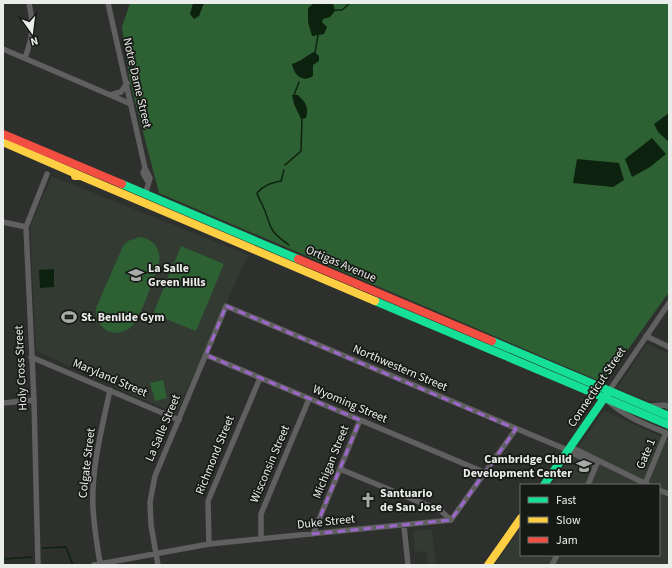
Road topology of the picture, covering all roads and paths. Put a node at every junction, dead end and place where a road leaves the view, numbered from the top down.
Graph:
1 (29, 3) edge
2 (108, 3) edge
3 (3, 49) edge
4 (25, 58) junction
5 (127, 83) junction
6 (110, 95) junction
7 (131, 104) junction
8 (3, 134) edge
9 (3, 142) edge
10 (3, 147) edge
11 (47, 174) dead end
12 (80, 176) junction
13 (145, 195) junction
14 (3, 222) edge
15 (26, 228) junction
16 (669, 303) edge
17 (226, 306) joint
18 (646, 336) junction
19 (669, 347) edge
20 (206, 355) junction
21 (31, 357) junction
22 (260, 378) junction
23 (110, 390) junction
24 (607, 394) junction
25 (309, 399) junction
26 (34, 400) junction
27 (3, 403) edge
28 (646, 407) junction
29 (669, 407) edge
30 (669, 416) edge
31 (179, 420) junction
32 (360, 420) junction
33 (669, 425) edge
34 (516, 429) junction
35 (668, 434) edge
36 (567, 450) junction
37 (597, 463) junction
38 (340, 469) junction
39 (486, 473) junction
40 (545, 484) edge
41 (588, 484) edge
42 (646, 484) edge
43 (520, 519) edge
44 (451, 520) junction
45 (404, 526) junction
46 (313, 534) junction
47 (261, 539) junction
48 (209, 544) junction
49 (156, 552) junction
50 (556, 556) edge
51 (100, 563) junction
52 (38, 565) edge
53 (94, 565) edge
54 (158, 565) edge
55 (408, 565) edge
56 (488, 565) edge
57 (552, 565) edge

1 - 4 street
2 - 5 street, Notre Dame Street
3 - 4 street
4 - 6 street
5 - 6 street
5 - 7 street, Notre Dame Street
6 - 7 street
7 - 13 street, Notre Dame Street
8 - 13 main road, Ortigas Avenue
9 - 12 main road
10 - 12 main road, Ortigas Avenue
11 - 15 street, Holy Cross Street
12 - 24 main road, Ortigas Avenue
13 - 24 main road, Ortigas Avenue
14 - 15 street
15 - 21 street, Holy Cross Street
16 - 18 street, Connecticut Street
17 - 20 street, La Salle Street
17 - 34 street, Northwestern Street
18 - 19 street
18 - 24 street, Connecticut Street
20 - 22 street, Wyoming Street
20 - 31 street, La Salle Street
21 - 23 street, Maryland Street
21 - 26 street, Holy Cross Street
22 - 25 street, Wyoming Street
22 - 48 street, Richmond Street
23 - 31 street, Maryland Street
23 - 51 street, Colgate Street
24 - 28 main road, Ortigas Avenue
24 - 33 main road, Ortigas Avenue
24 - 35 street
24 - 36 main road, Connecticut Street
25 - 32 street, Wyoming Street
25 - 47 street, Wisconsin Street
26 - 27 street
26 - 52 street, Holy Cross Street
28 - 29 street
28 - 30 main road, Ortigas Avenue
31 - 49 street, La Salle Street
32 - 38 street, Michigan Street
32 - 39 street, Wyoming Street
34 - 36 street, Northwestern Street
34 - 39 street
35 - 42 street, Gate 1
36 - 37 street, Northwestern Street
36 - 40 main road, Connecticut Street
37 - 41 street
37 - 42 street, Northwestern Street
38 - 44 street
38 - 46 street, Michigan Street
39 - 44 street
43 - 56 main road
44 - 45 street, Duke Street
45 - 46 street, Duke Street
45 - 55 street
46 - 47 street, Duke Street
47 - 48 street, Duke Street
48 - 49 street, Duke Street
49 - 51 street, Duke Street
49 - 54 street, La Salle Street
50 - 57 street
51 - 53 street, Duke Street

